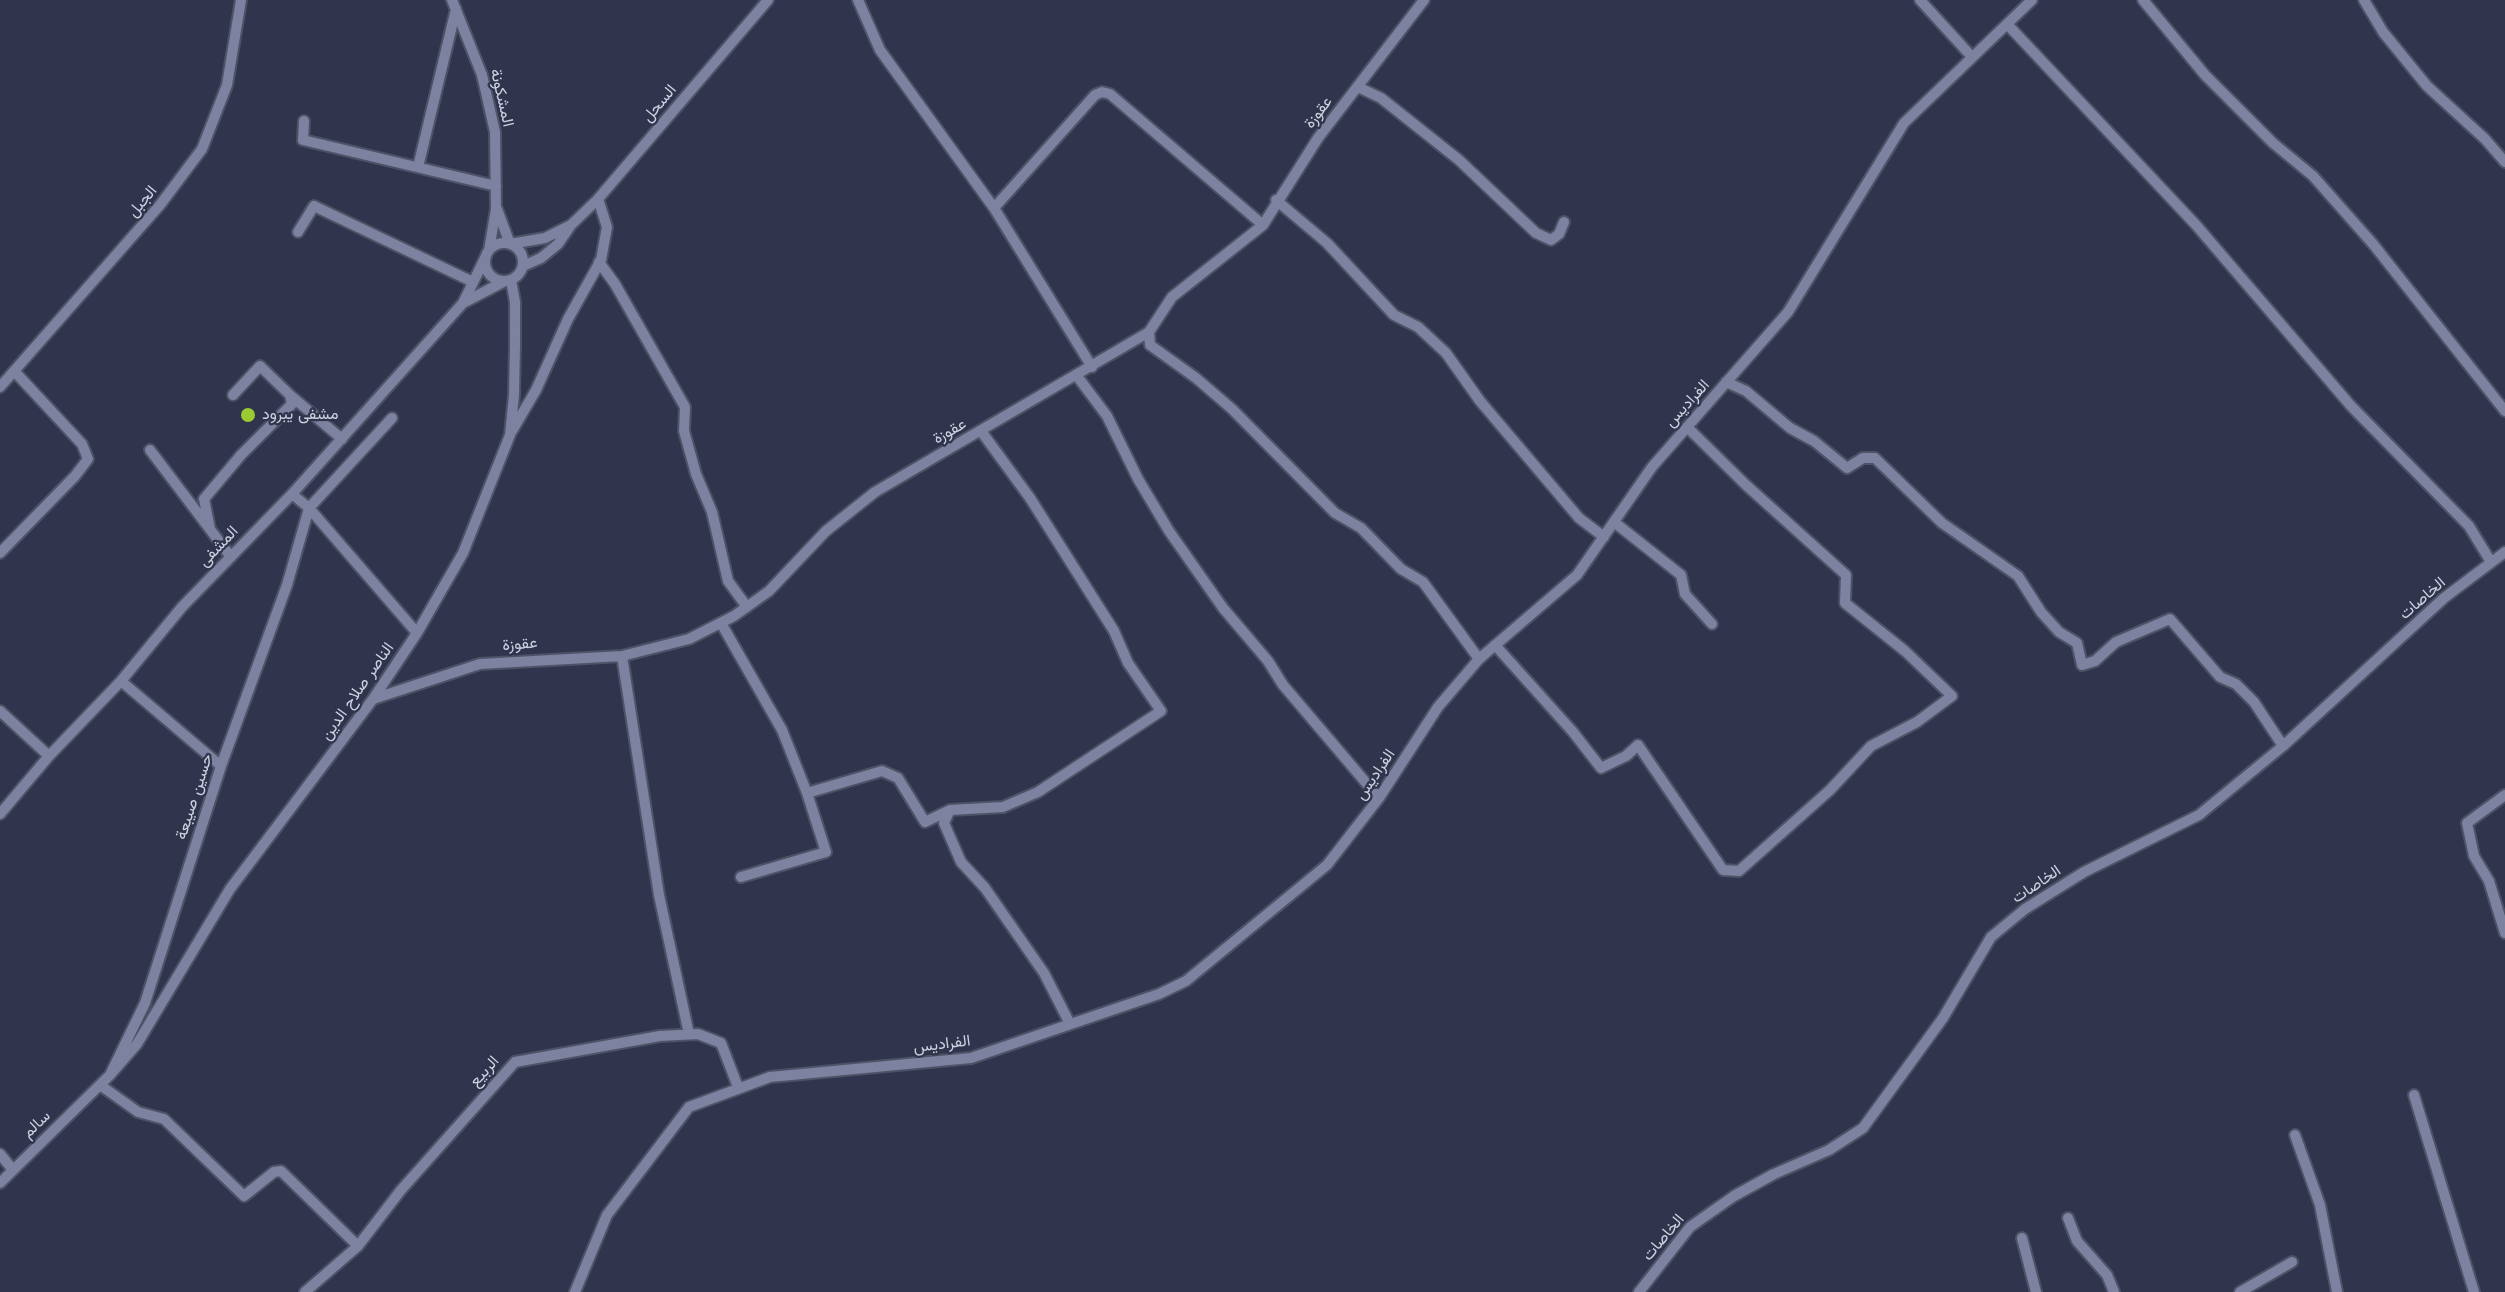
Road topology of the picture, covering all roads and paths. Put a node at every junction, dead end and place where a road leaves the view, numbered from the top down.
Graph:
1 (241, 0) edge
2 (768, 0) edge
3 (858, 0) edge
4 (1424, 0) edge
5 (1920, 0) edge
6 (2032, 0) edge
7 (2143, 0) edge
8 (2364, 0) edge
9 (454, 4) edge
10 (2007, 24) junction
11 (1972, 57) junction
12 (1358, 87) junction
13 (304, 121) dead end
14 (2505, 162) edge
15 (418, 167) junction
16 (496, 186) junction
17 (598, 199) junction
18 (1276, 200) junction
19 (496, 208) junction
20 (994, 208) junction
21 (1564, 222) dead end
22 (571, 225) junction
23 (1263, 225) junction
24 (298, 232) dead end
25 (510, 244) junction
26 (488, 253) junction
27 (599, 262) junction
28 (523, 266) junction
29 (508, 280) junction
30 (473, 282) junction
31 (463, 303) junction
32 (1149, 332) junction
33 (1092, 367) junction
34 (15, 372) junction
35 (1077, 376) junction
36 (1726, 382) junction
37 (0, 387) edge
38 (233, 395) dead end
39 (290, 395) junction
40 (2505, 411) edge
41 (392, 418) dead end
42 (1687, 427) junction
43 (981, 431) junction
44 (510, 435) junction
45 (342, 440) junction
46 (150, 450) dead end
47 (292, 494) junction
48 (309, 508) junction
49 (1614, 522) junction
50 (210, 529) junction
51 (1604, 537) junction
52 (2505, 552) edge
53 (0, 553) edge
54 (231, 557) junction
55 (2491, 562) junction
56 (747, 607) junction
57 (721, 623) junction
58 (1712, 624) dead end
59 (417, 633) junction
60 (1495, 645) junction
61 (622, 656) junction
62 (1479, 659) junction
63 (121, 681) junction
64 (374, 699) junction
65 (0, 711) edge
66 (2283, 746) junction
67 (50, 756) junction
68 (221, 766) junction
69 (807, 793) junction
70 (2505, 795) edge
71 (1379, 798) junction
72 (951, 810) junction
73 (0, 814) edge
74 (741, 877) dead end
75 (2505, 933) edge
76 (1070, 1024) junction
77 (689, 1034) junction
78 (110, 1076) junction
79 (98, 1087) junction
80 (738, 1087) junction
81 (2414, 1095) dead end
82 (2295, 1135) dead end
83 (0, 1154) edge
84 (13, 1170) junction
85 (0, 1183) edge
86 (2068, 1218) dead end
87 (2022, 1238) dead end
88 (358, 1246) junction
89 (2292, 1262) dead end
90 (305, 1292) edge
91 (575, 1292) edge
92 (1640, 1292) edge
93 (2036, 1292) edge
94 (2114, 1292) edge
95 (2240, 1292) edge
96 (2337, 1292) edge
97 (2474, 1292) edge

1 - 34 street, الجبل
2 - 17 street, السحل
3 - 20 street
4 - 12 street, عقوزة
5 - 11 street
6 - 10 street, الفراديس
7 - 40 street
8 - 14 street
9 - 15 street
9 - 16 street, المشكونة
10 - 11 street, الفراديس
10 - 55 street
11 - 36 street, الفراديس
12 - 18 street, عقوزة
12 - 21 street
13 - 15 street
15 - 16 street
16 - 19 street, المشكونة
17 - 22 street, السحل
17 - 27 street
18 - 23 street, عقوزة
18 - 51 street
19 - 25 street
19 - 26 street
20 - 23 street
20 - 33 street
22 - 25 street
22 - 28 street
23 - 32 street, عقوزة
24 - 30 street
25 - 26 street
25 - 28 street
26 - 29 street
26 - 30 street
27 - 44 street
27 - 56 street
28 - 29 street
29 - 31 street
29 - 44 street, الناصر صلاح الدين
30 - 31 street
31 - 45 street, المشفى
32 - 33 street, عقوزة
32 - 62 street
33 - 35 street, عقوزة
34 - 37 street, الجبل
34 - 53 street
35 - 43 street, عقوزة
35 - 71 street
36 - 42 street, الفراديس
36 - 66 street
38 - 39 street
39 - 45 street
39 - 50 street
41 - 48 street
42 - 49 street, الفراديس
42 - 60 street
43 - 56 street, عقوزة
43 - 72 street
44 - 59 street, الناصر صلاح الدين
45 - 47 street, المشفى
46 - 50 street
47 - 48 street
47 - 54 street, المشفى
48 - 59 street
48 - 68 street, حسين صيبعة
49 - 51 street, الفراديس
49 - 58 street
50 - 54 street
51 - 60 street, الفراديس
52 - 55 street, الخاصات
54 - 63 street, المشفى
55 - 66 street, الخاصات
56 - 57 street, عقوزة
57 - 61 street, عقوزة
57 - 69 street
59 - 64 street, الناصر صلاح الدين
60 - 62 street, الفراديس
61 - 64 street, عقوزة
61 - 77 street
62 - 71 street, الفراديس
63 - 67 street, المشفى
63 - 68 street
64 - 78 street, الناصر صلاح الدين
65 - 67 street
66 - 92 street, الخاصات
67 - 73 street, المشفى
68 - 78 street, حسين صيبعة
69 - 72 street
69 - 74 street
70 - 75 street
71 - 76 street, الفراديس
72 - 76 street
76 - 80 street, الفراديس
77 - 80 street, الربيع
77 - 88 street, الربيع
78 - 79 street, حسين صيبعة
79 - 84 street, سالم
79 - 88 street
80 - 91 street, الفراديس
81 - 97 street
82 - 96 street
83 - 84 street
84 - 85 street, سالم
86 - 94 street
87 - 93 street
88 - 90 street, الربيع
89 - 95 street

